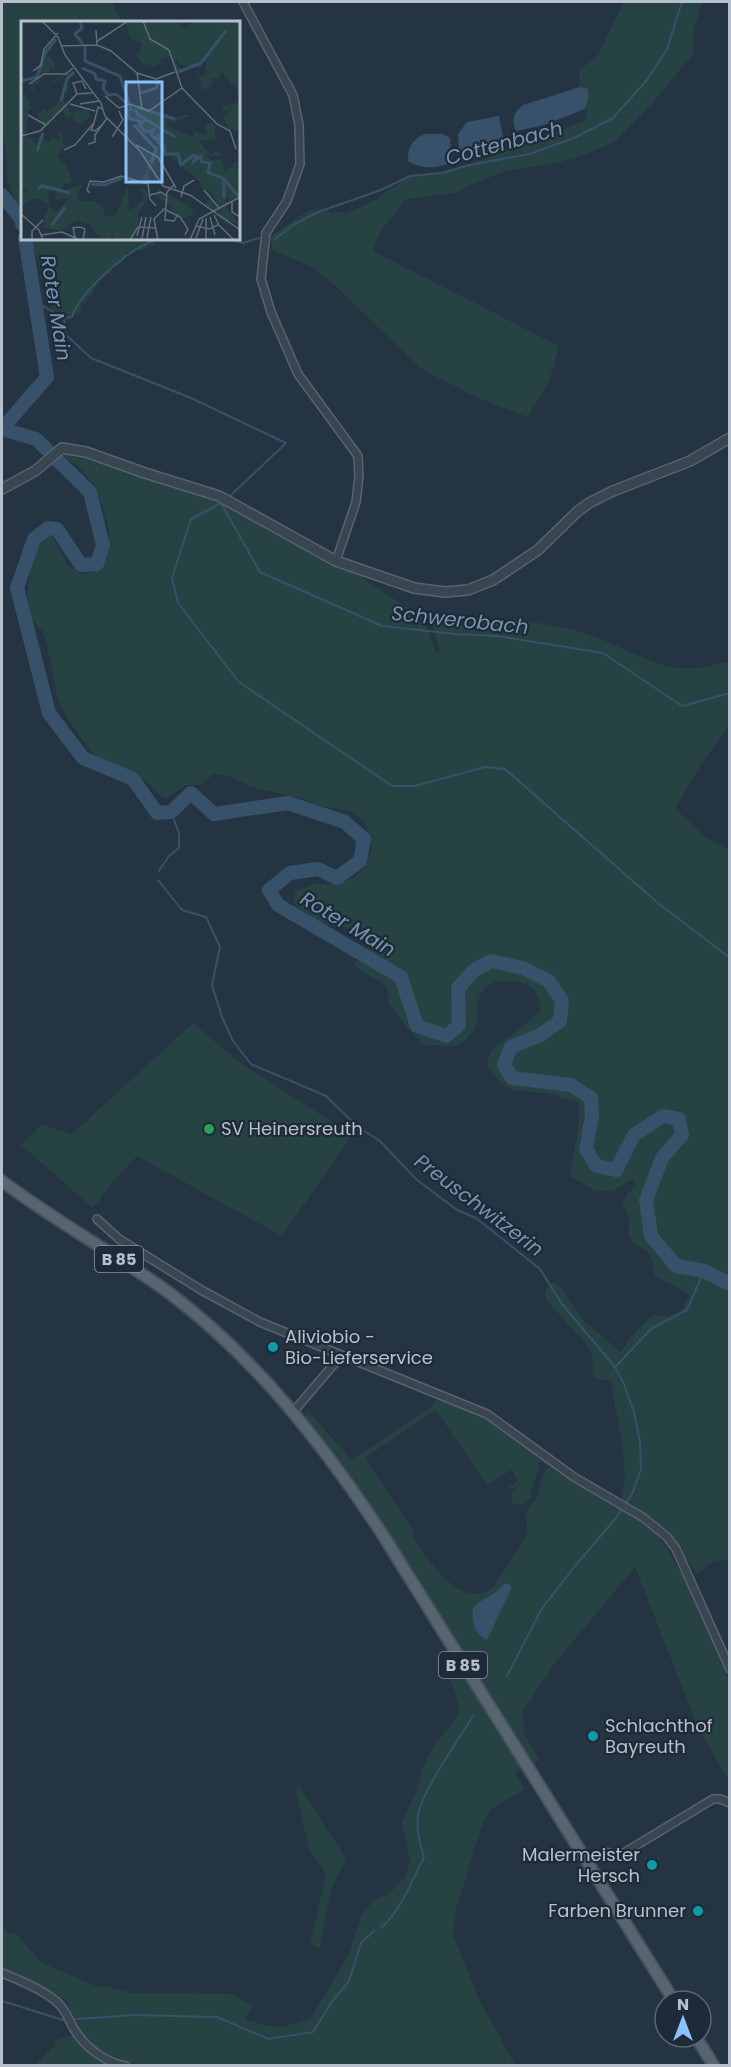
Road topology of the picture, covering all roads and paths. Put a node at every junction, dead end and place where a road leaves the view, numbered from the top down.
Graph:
1 (243, 2) edge
2 (729, 438) edge
3 (2, 489) edge
4 (336, 561) junction
5 (2, 1181) edge
6 (97, 1219) dead end
7 (341, 1356) junction
8 (292, 1412) junction
9 (729, 1669) edge
10 (729, 1803) edge
11 (606, 1852) dead end
12 (2, 1973) edge
13 (667, 1989) edge
14 (703, 2049) edge
15 (126, 2066) edge
16 (714, 2066) edge

1 - 4 street
2 - 4 street
3 - 4 street
5 - 8 main road, B 85
6 - 7 street
7 - 8 street
7 - 9 street
8 - 13 main road, B 85
10 - 11 street
12 - 15 street
14 - 16 main road

